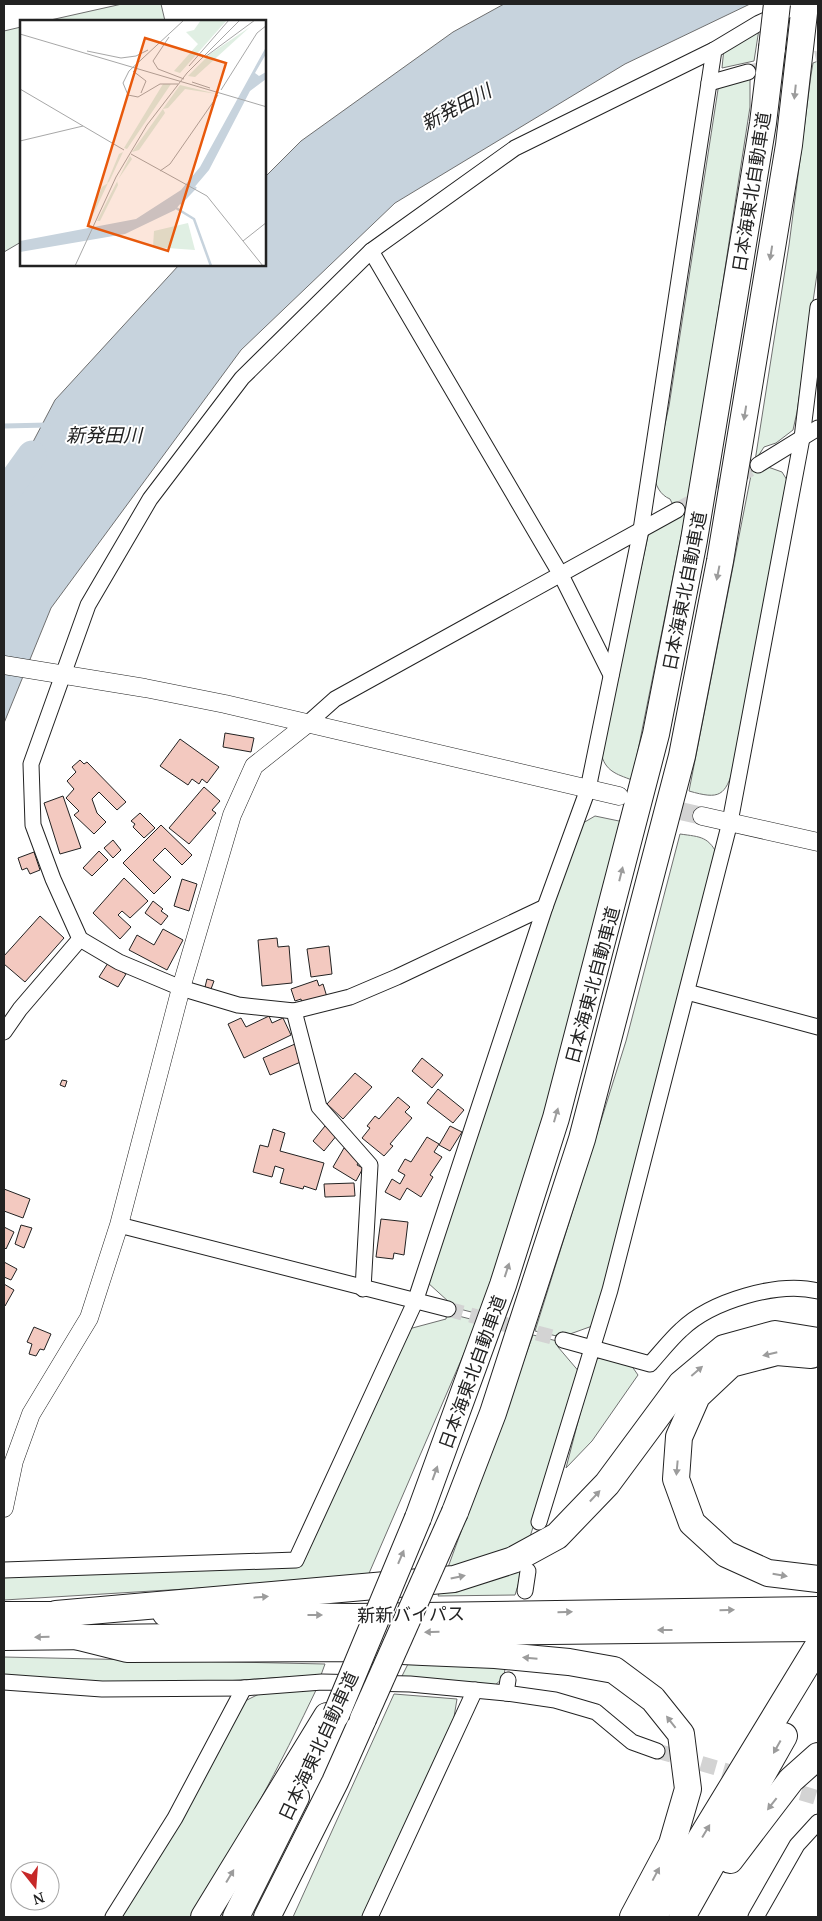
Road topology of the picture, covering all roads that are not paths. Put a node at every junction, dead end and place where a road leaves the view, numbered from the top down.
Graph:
1 (777, 4) edge
2 (803, 4) edge
3 (714, 50) junction
4 (748, 72) tunnel mouth
5 (709, 83) junction
6 (371, 251) junction
7 (818, 307) edge
8 (818, 428) edge
9 (802, 438) junction
10 (758, 465) tunnel mouth
11 (678, 510) tunnel mouth
12 (641, 530) junction
13 (561, 575) junction
14 (4, 665) edge
15 (56, 674) junction
16 (611, 675) junction
17 (307, 724) junction
18 (588, 789) junction
19 (619, 796) tunnel mouth
20 (702, 816) tunnel mouth
21 (730, 822) junction
22 (818, 842) edge
23 (545, 906) junction
24 (80, 939) junction
25 (181, 988) junction
26 (687, 992) junction
27 (294, 1010) junction
28 (818, 1027) edge
29 (4, 1032) edge
30 (119, 1225) junction
31 (363, 1289) junction
32 (818, 1292) edge
33 (415, 1302) junction
34 (448, 1309) tunnel mouth
35 (563, 1340) tunnel mouth
36 (818, 1341) edge
37 (592, 1348) junction
38 (818, 1357) edge
39 (9, 1459) edge
40 (4, 1508) edge
41 (539, 1522) dead end
42 (4, 1570) edge
43 (528, 1571) dead end
44 (818, 1579) edge
45 (525, 1591) dead end
46 (818, 1609) edge
47 (4, 1614) edge
48 (56, 1614) junction
49 (818, 1629) edge
50 (75, 1636) junction
51 (4, 1638) edge
52 (814, 1663) edge
53 (4, 1682) edge
54 (244, 1688) junction
55 (475, 1690) junction
56 (332, 1715) junction
57 (656, 1751) tunnel mouth
58 (818, 1756) edge
59 (335, 1782) junction
60 (818, 1822) edge
61 (113, 1917) edge
62 (204, 1917) edge
63 (236, 1917) edge
64 (267, 1917) edge
65 (280, 1917) edge
66 (370, 1917) edge
67 (633, 1917) edge
68 (653, 1917) edge
69 (682, 1917) edge
70 (697, 1917) edge
71 (756, 1917) edge

56 -> 1 highway, 日本海東北自動車道, bridge
2 - 3 street
2 -> 59 highway, 日本海東北自動車道, bridge
3 - 5 street
3 - 6 street
4 - 5 street
5 - 12 street
6 - 13 street
6 - 15 street
7 - 9 street
8 - 9 street
9 - 10 street
9 - 21 street
11 - 12 street
12 - 13 street
12 - 16 street
13 - 16 street
13 - 17 street
14 - 15 street
15 - 17 street
15 - 24 street
16 - 18 street
17 - 18 street
17 - 25 street
18 - 19 street
18 - 23 street
20 - 21 street
21 - 22 street
21 - 26 street
23 - 27 street
23 - 33 street
24 - 25 street
24 - 29 street
25 - 27 street
25 - 30 street
26 - 28 street
26 - 37 street
27 - 31 street
30 - 31 street
30 - 39 street
31 - 33 street
32 - 37 street
33 - 34 street
33 - 42 street
35 - 37 street
48 -> 36 highway
37 - 41 street
38 -> 44 highway
39 - 40 street
43 - 45 street
48 -> 46 highway, 新新バイパス
47 - 48 highway, 新新バイパス
49 -> 50 highway, 新新バイパス
50 -> 51 highway, 新新バイパス
67 -> 50 highway
68 -> 52 highway
52 -> 69 highway
53 - 54 street
54 - 55 street
54 - 61 street
55 - 57 street
55 - 66 street
62 -> 56 highway
56 - 63 highway, 日本海東北自動車道
58 -> 70 highway
59 - 64 highway, 日本海東北自動車道
59 - 65 highway
60 - 71 street

